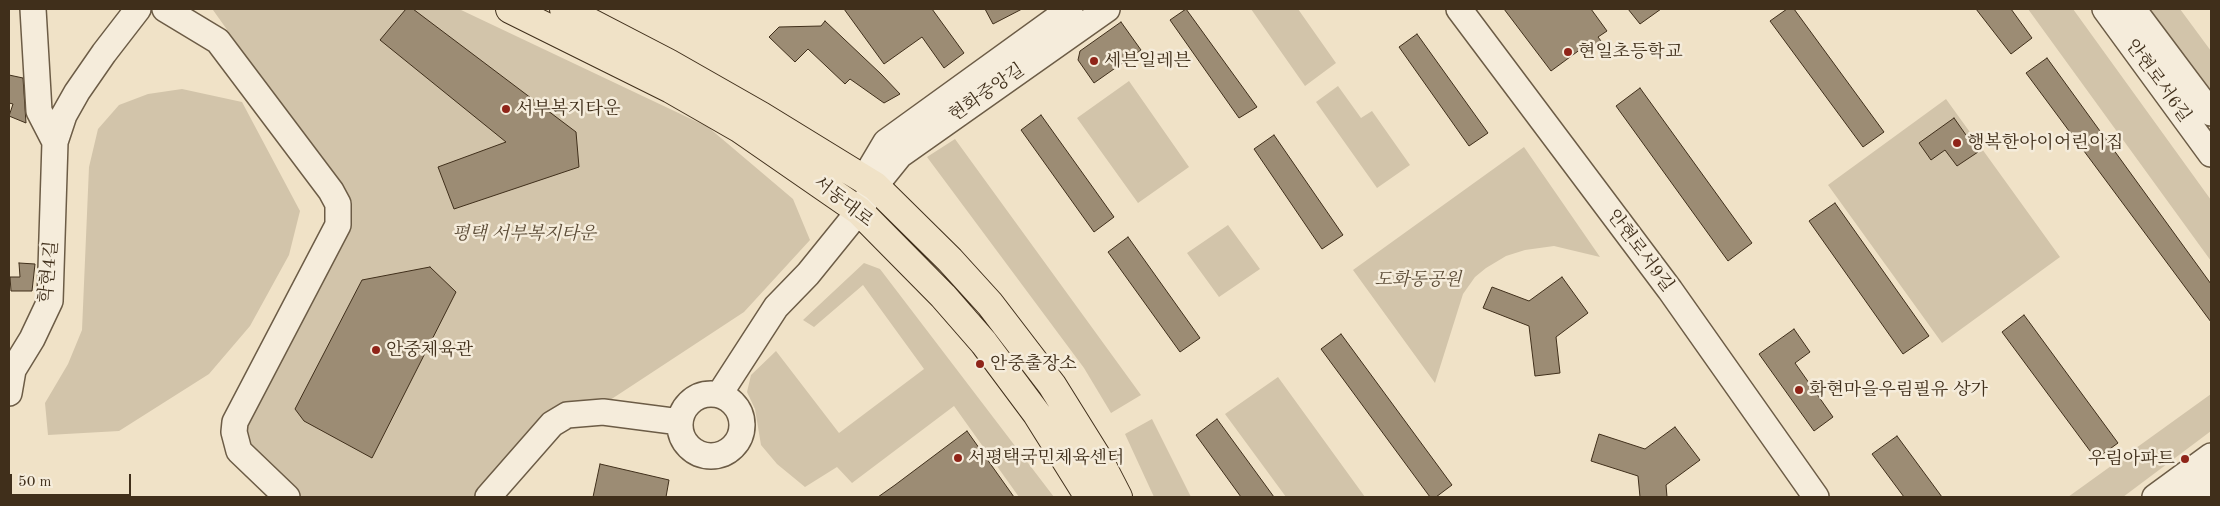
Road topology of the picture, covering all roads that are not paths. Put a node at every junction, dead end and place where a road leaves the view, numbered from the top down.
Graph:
1 (33, 9) edge
2 (138, 9) edge
3 (165, 9) edge
4 (510, 9) edge
5 (564, 9) edge
6 (1107, 9) edge
7 (1459, 9) edge
8 (2105, 9) edge
9 (2133, 9) edge
10 (1062, 11) edge
11 (1056, 44) junction
12 (2211, 113) edge
13 (55, 142) junction
14 (2211, 154) edge
15 (869, 183) junction
16 (859, 211) junction
17 (9, 393) edge
18 (719, 395) junction
19 (680, 422) junction
20 (2211, 456) edge
21 (2211, 481) edge
22 (287, 497) edge
23 (488, 497) edge
24 (1089, 497) edge
25 (1118, 497) edge
26 (1816, 497) edge
27 (2155, 497) edge
28 (2190, 497) edge

1 - 13 street, 학현4길
2 - 13 street, 학현4길
3 - 22 street
4 - 16 main road, 서동대로
5 - 15 main road, 서동대로
6 - 11 street, 현화중앙길
7 - 26 street, 안현로서9길
8 - 14 street, 안현로서6길
9 - 12 street, 안현로서6길
10 - 11 street
10 - 15 street
11 - 15 street, 현화중앙길
13 - 17 street, 학현4길
15 - 16 street
15 - 25 main road, 서동대로
16 - 18 street
16 - 24 main road, 서동대로
18 - 19 street
18 - 19 street
19 - 23 street
20 - 27 street
21 - 28 street

